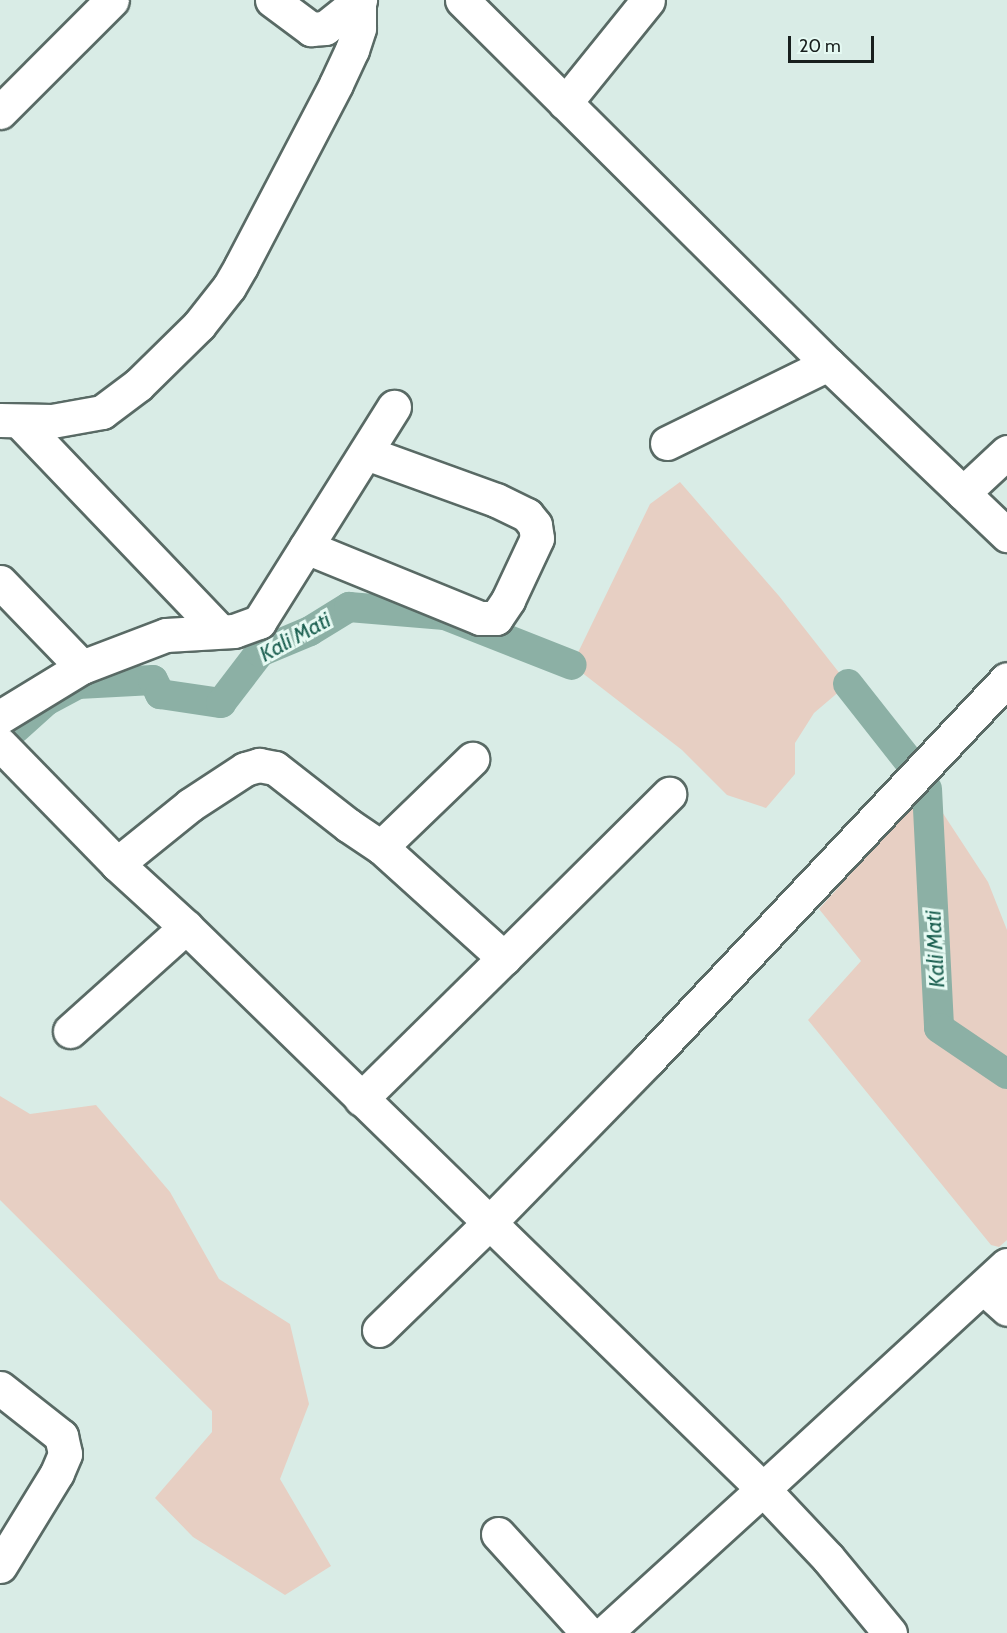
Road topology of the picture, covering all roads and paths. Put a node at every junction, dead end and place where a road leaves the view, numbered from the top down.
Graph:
1 (112, 0) edge
2 (272, 0) edge
3 (462, 0) edge
4 (648, 0) edge
5 (359, 1) edge
6 (565, 103) junction
7 (0, 112) edge
8 (828, 364) junction
9 (394, 407) dead end
10 (10, 421) edge
11 (667, 443) dead end
12 (1007, 452) edge
13 (366, 453) junction
14 (963, 493) junction
15 (1007, 535) edge
16 (306, 547) junction
17 (0, 582) edge
18 (219, 630) junction
19 (82, 667) junction
20 (1007, 679) edge
21 (0, 717) edge
22 (0, 744) edge
23 (472, 759) dead end
24 (669, 794) dead end
25 (381, 847) junction
26 (117, 864) junction
27 (186, 927) junction
28 (504, 958) junction
29 (70, 1031) dead end
30 (361, 1099) junction
31 (489, 1223) junction
32 (1007, 1265) edge
33 (995, 1298) edge
34 (379, 1330) dead end
35 (0, 1388) edge
36 (763, 1489) junction
37 (498, 1534) dead end
38 (0, 1566) edge
39 (588, 1633) edge
40 (605, 1633) edge
41 (890, 1633) edge

1 - 7 street
2 - 5 street
3 - 6 street
4 - 6 street
5 - 10 street
6 - 8 street
8 - 11 street
8 - 14 street
9 - 13 street
10 - 18 street
12 - 14 street
13 - 16 street
13 - 16 street
14 - 15 street
16 - 18 street
17 - 19 street
18 - 19 street
19 - 21 street
20 - 31 street
22 - 26 street
23 - 25 street
24 - 28 street
25 - 26 street
25 - 28 street
26 - 27 street
27 - 29 street
27 - 30 street
28 - 30 street
30 - 31 street
31 - 34 street
31 - 36 street
32 - 33 street
33 - 36 street
35 - 38 street
36 - 40 street
36 - 41 street
37 - 39 street

